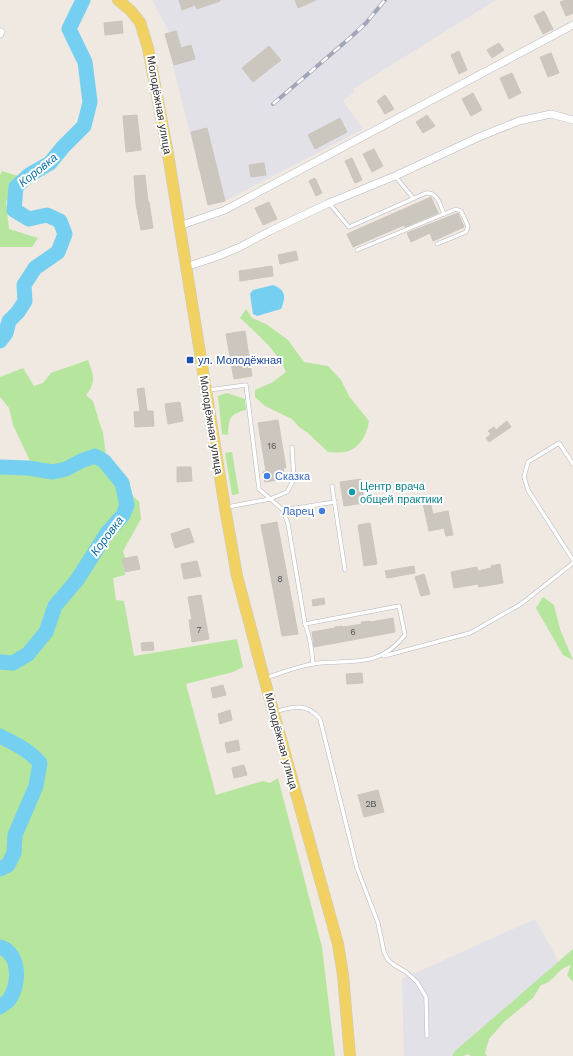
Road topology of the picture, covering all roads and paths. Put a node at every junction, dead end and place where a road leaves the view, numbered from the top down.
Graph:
1 (118, 0) edge
2 (573, 25) edge
3 (573, 120) edge
4 (395, 176) junction
5 (413, 198) junction
6 (329, 203) junction
7 (444, 214) junction
8 (179, 226) junction
9 (437, 244) dead end
10 (357, 250) dead end
11 (186, 267) junction
12 (206, 390) junction
13 (292, 447) dead end
14 (573, 464) edge
15 (332, 486) dead end
16 (270, 499) junction
17 (335, 502) junction
18 (225, 508) junction
19 (283, 510) junction
20 (573, 560) edge
21 (573, 563) edge
22 (345, 570) dead end
23 (305, 624) junction
24 (381, 656) junction
25 (313, 664) junction
26 (264, 678) junction
27 (273, 712) junction
28 (428, 1036) dead end
29 (350, 1056) edge

1 - 8 main road, Молодёжная улица
2 - 8 street
3 - 4 street
4 - 5 lane
4 - 6 street
5 - 6 lane
5 - 7 lane
6 - 11 street
7 - 9 lane
7 - 10 lane
8 - 11 main road, Молодёжная улица
11 - 12 main road, Молодёжная улица
12 - 16 lane
12 - 18 main road, Молодёжная улица
13 - 16 lane
14 - 20 lane
15 - 17 lane
16 - 18 lane
16 - 19 lane
17 - 19 lane
17 - 22 lane
18 - 26 main road, Молодёжная улица
19 - 23 lane
21 - 24 lane
23 - 24 lane
23 - 25 lane
24 - 25 lane
25 - 26 lane
26 - 27 main road, Молодёжная улица
27 - 28 lane
27 - 29 main road, Молодёжная улица

